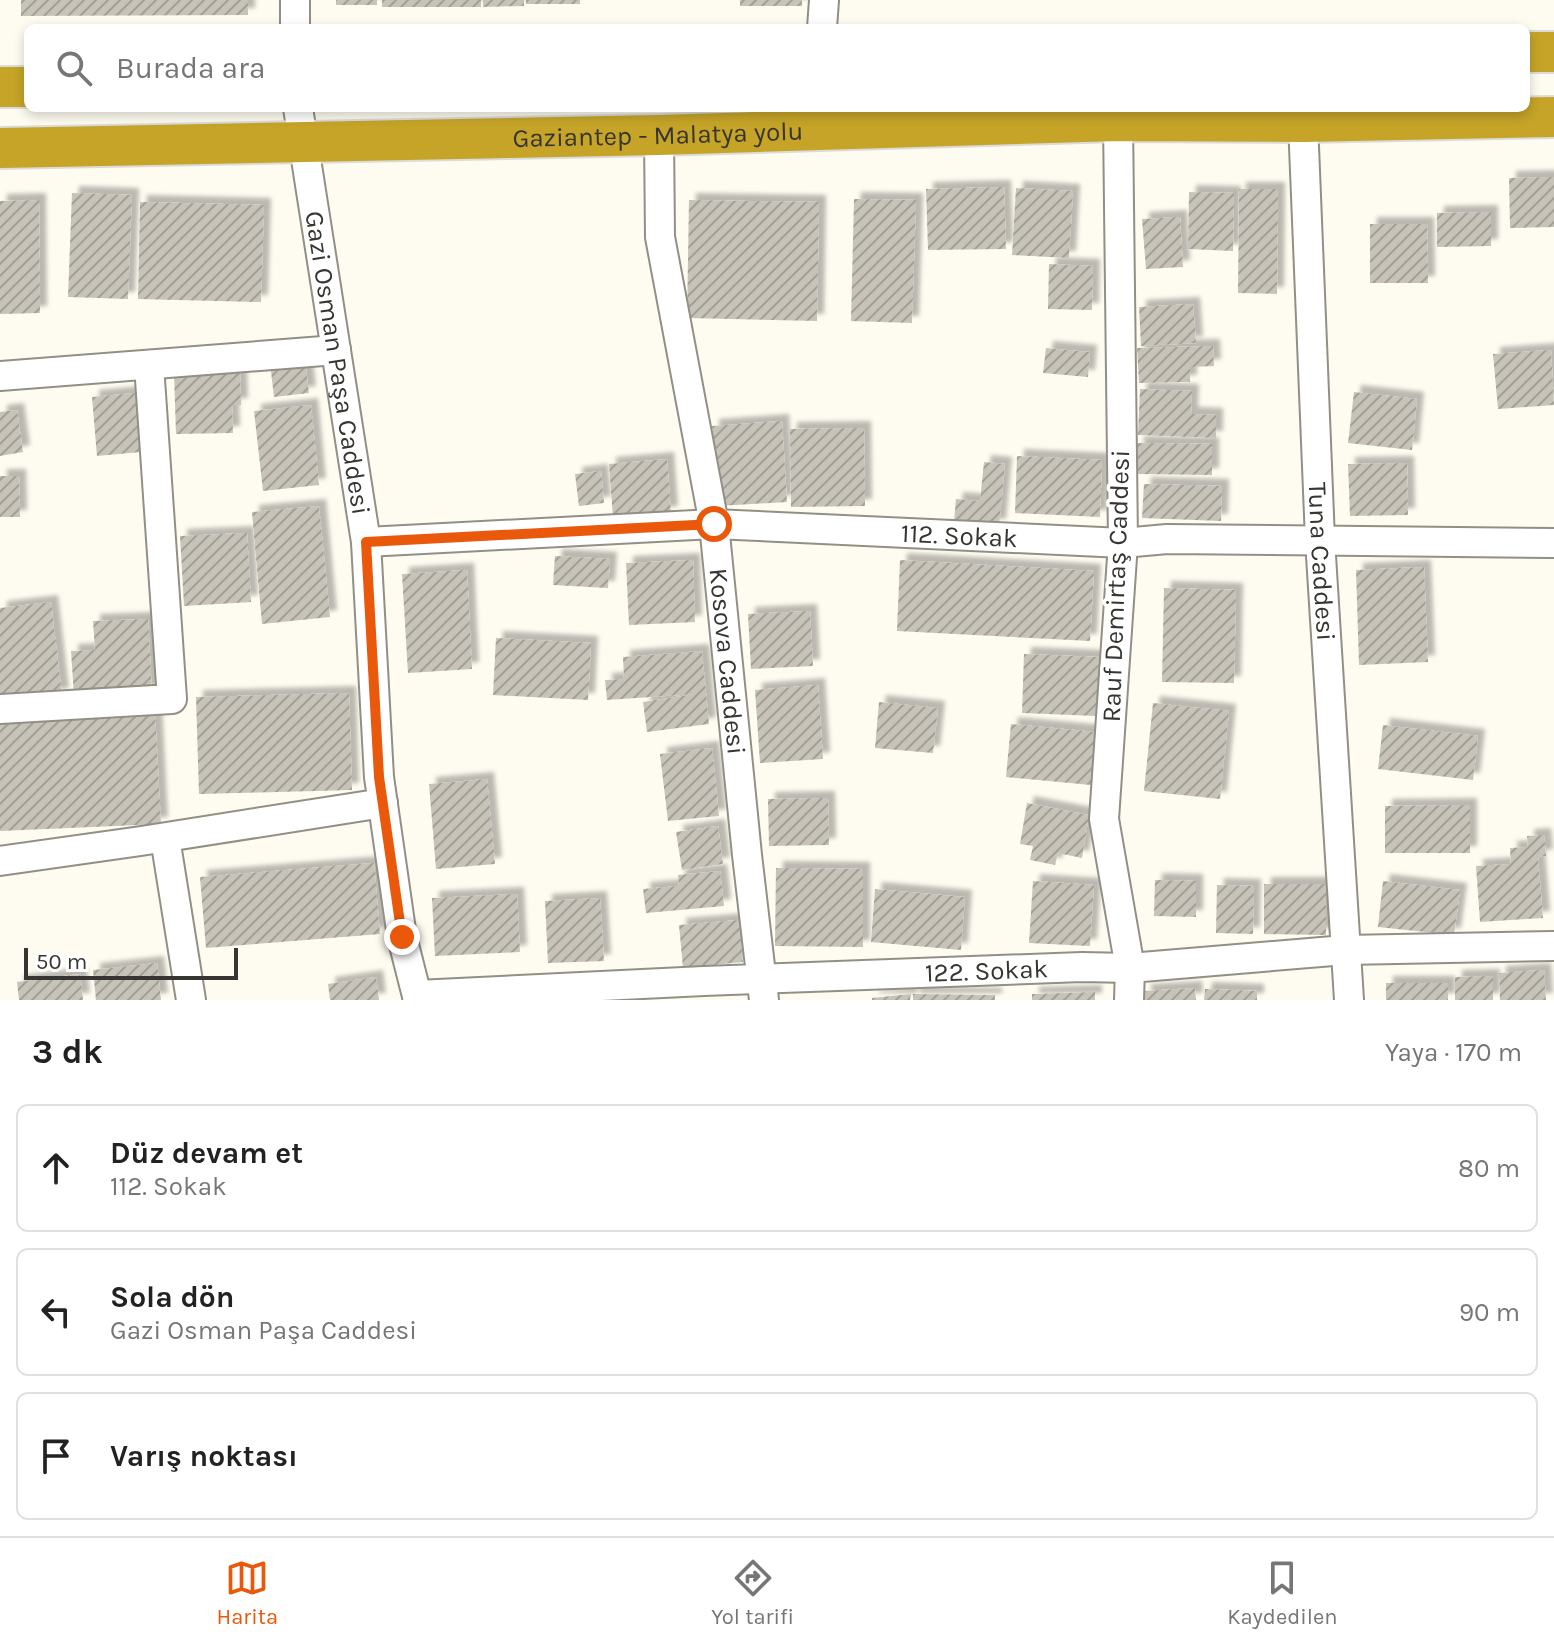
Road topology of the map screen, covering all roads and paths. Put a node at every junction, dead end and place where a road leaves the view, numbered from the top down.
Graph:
1 (295, 0) edge
2 (824, 0) edge
3 (295, 24) edge
4 (822, 24) edge
5 (1530, 52) edge
6 (1554, 52) edge
7 (0, 87) edge
8 (24, 87) edge
9 (1554, 117) edge
10 (1118, 121) junction
11 (1303, 122) junction
12 (301, 125) edge
13 (659, 135) junction
14 (0, 148) edge
15 (336, 350) junction
16 (149, 365) junction
17 (0, 376) edge
18 (714, 524) junction
19 (1320, 540) junction
20 (366, 542) junction
21 (1123, 543) junction
22 (1554, 543) edge
23 (0, 709) edge
24 (383, 803) junction
25 (165, 838) junction
26 (0, 861) edge
27 (1554, 946) edge
28 (1345, 950) junction
29 (1130, 968) junction
30 (762, 989) edge
31 (417, 998) edge
32 (191, 1000) edge
33 (1129, 1000) edge
34 (1349, 1000) edge

1 - 3 street
2 - 4 street
5 - 6 highway
7 - 8 highway
9 - 11 highway, Gaziantep - Malatya yolu
10 - 11 highway, Gaziantep - Malatya yolu
10 - 13 highway, Gaziantep - Malatya yolu
10 - 21 street, Rauf Demirtaş Caddesi
11 - 19 street, Tuna Caddesi
12 - 13 highway, Gaziantep - Malatya yolu
12 - 14 highway, Gaziantep - Malatya yolu
12 - 15 street, Gazi Osman Paşa Caddesi
13 - 18 street, Kosova Caddesi
15 - 16 street
15 - 20 street, Gazi Osman Paşa Caddesi
16 - 17 street
16 - 23 street
18 - 20 street, 112. Sokak
18 - 21 street, 112. Sokak
18 - 30 street, Kosova Caddesi
19 - 21 street, 112. Sokak
19 - 22 street, 112. Sokak
19 - 28 street, Tuna Caddesi
20 - 24 street, Gazi Osman Paşa Caddesi
21 - 29 street, Rauf Demirtaş Caddesi
24 - 25 street
24 - 31 street, Gazi Osman Paşa Caddesi
25 - 26 street
25 - 32 street
27 - 28 street, 122. Sokak
28 - 29 street, 122. Sokak
28 - 34 street, Tuna Caddesi
29 - 30 street, 122. Sokak
29 - 33 street, Rauf Demirtaş Caddesi
30 - 31 street, 122. Sokak

